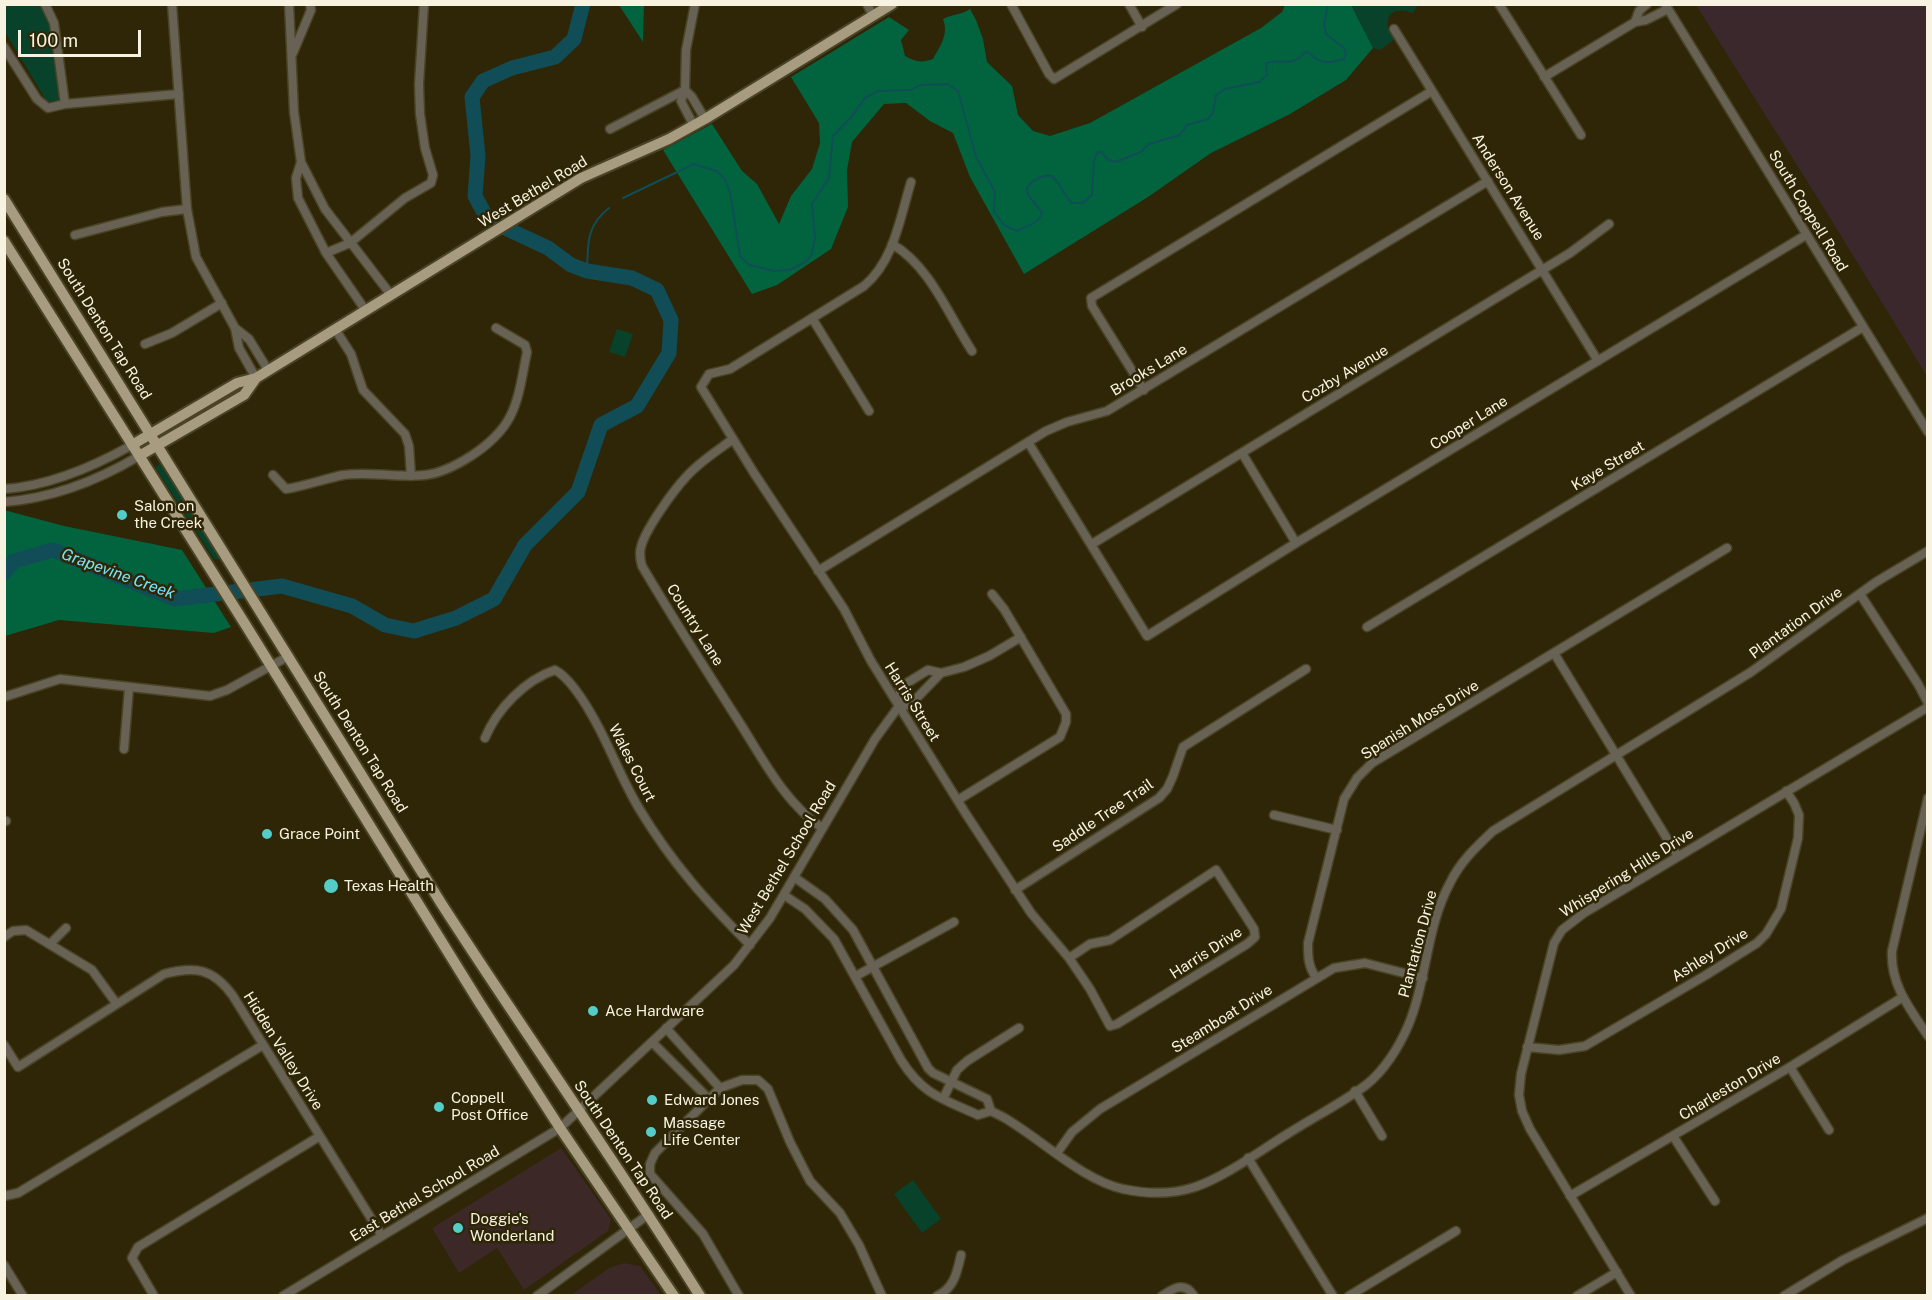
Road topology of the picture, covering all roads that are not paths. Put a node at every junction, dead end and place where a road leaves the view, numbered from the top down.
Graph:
1 (45, 4) edge
2 (172, 4) edge
3 (289, 4) edge
4 (310, 4) edge
5 (424, 4) edge
6 (695, 4) edge
7 (867, 4) edge
8 (892, 4) edge
9 (1011, 4) edge
10 (1130, 4) edge
11 (1177, 4) edge
12 (1499, 4) edge
13 (1647, 4) edge
14 (1667, 7) edge
15 (873, 16) junction
16 (1635, 22) junction
17 (1142, 27) junction
18 (1394, 29) dead end
19 (4, 47) edge
20 (292, 56) junction
21 (1544, 77) junction
22 (685, 90) junction
23 (1432, 90) junction
24 (179, 94) junction
25 (65, 104) junction
26 (705, 119) junction
27 (694, 126) junction
28 (610, 129) dead end
29 (1581, 135) dead end
30 (300, 162) junction
31 (1488, 181) junction
32 (911, 182) dead end
33 (4, 199) edge
34 (187, 209) junction
35 (1609, 224) dead end
36 (75, 235) dead end
37 (1806, 235) junction
38 (4, 241) edge
39 (350, 243) junction
40 (892, 244) junction
41 (326, 253) junction
42 (40, 256) junction
43 (21, 268) junction
44 (1544, 270) junction
45 (391, 295) junction
46 (222, 303) junction
47 (366, 311) junction
48 (812, 318) junction
49 (1863, 327) junction
50 (235, 328) junction
51 (496, 328) dead end
52 (336, 329) junction
53 (146, 344) dead end
54 (972, 351) dead end
55 (1598, 361) junction
56 (268, 370) junction
57 (256, 378) junction
58 (1144, 390) junction
59 (869, 411) dead end
60 (1928, 432) edge
61 (151, 433) junction
62 (733, 439) junction
63 (1028, 442) junction
64 (132, 445) junction
65 (159, 445) junction
66 (1242, 453) junction
67 (139, 456) junction
68 (273, 475) dead end
69 (411, 476) junction
70 (4, 489) edge
71 (4, 501) edge
72 (1296, 543) junction
73 (1092, 544) junction
74 (1727, 548) dead end
75 (1928, 551) edge
76 (818, 571) junction
77 (992, 594) dead end
78 (1860, 594) junction
79 (1366, 627) dead end
80 (1021, 637) junction
81 (1554, 653) junction
82 (289, 656) junction
83 (272, 667) junction
84 (1306, 669) dead end
85 (941, 673) junction
86 (129, 687) junction
87 (4, 696) edge
88 (1928, 705) edge
89 (899, 706) junction
90 (485, 738) dead end
91 (124, 749) dead end
92 (1616, 755) junction
93 (1786, 791) junction
94 (1928, 798) edge
95 (958, 800) junction
96 (384, 811) junction
97 (1274, 814) dead end
98 (367, 822) junction
99 (822, 828) junction
100 (1337, 830) junction
101 (1677, 855) junction
102 (794, 877) junction
103 (1015, 890) junction
104 (784, 895) junction
105 (440, 901) junction
106 (423, 912) junction
107 (954, 922) dead end
108 (66, 928) dead end
109 (4, 937) edge
110 (50, 944) junction
111 (750, 945) junction
112 (1069, 958) junction
113 (874, 967) junction
114 (856, 976) junction
115 (1316, 977) junction
116 (1423, 978) junction
117 (1902, 997) junction
118 (116, 1003) junction
119 (1110, 1026) joint
120 (666, 1028) junction
121 (1019, 1028) dead end
122 (1928, 1036) edge
123 (652, 1042) junction
124 (4, 1045) edge
125 (263, 1045) junction
126 (1527, 1047) junction
127 (1790, 1067) junction
128 (951, 1081) junction
129 (720, 1088) junction
130 (1355, 1091) junction
131 (943, 1099) junction
132 (709, 1100) junction
133 (578, 1111) junction
134 (991, 1111) junction
135 (560, 1128) junction
136 (1829, 1130) dead end
137 (320, 1136) junction
138 (1383, 1136) dead end
139 (1673, 1137) junction
140 (1057, 1153) junction
141 (1248, 1158) junction
142 (4, 1196) edge
143 (1570, 1196) junction
144 (1715, 1201) dead end
145 (649, 1214) junction
146 (1928, 1218) edge
147 (628, 1228) junction
148 (1456, 1231) dead end
149 (382, 1236) junction
150 (961, 1255) dead end
151 (4, 1265) edge
152 (1617, 1272) junction
153 (1192, 1293) edge
154 (23, 1296) edge
155 (154, 1296) edge
156 (283, 1296) edge
157 (537, 1296) edge
158 (674, 1296) edge
159 (700, 1296) edge
160 (739, 1296) edge
161 (882, 1296) edge
162 (937, 1296) edge
163 (1162, 1296) edge
164 (1333, 1296) edge
165 (1349, 1296) edge
166 (1577, 1296) edge
167 (1632, 1296) edge
168 (1784, 1296) edge

1 - 25 street
2 - 24 street
3 - 20 street
4 - 20 street
5 - 39 street
6 - 22 street
7 - 15 street
8 - 15 main road, West Bethel Road
9 - 17 street
10 - 17 street
11 - 17 street
12 - 21 street
13 - 16 street
14 - 16 street
14 - 37 street, South Coppell Road
15 - 26 main road, West Bethel Road
16 - 21 street
18 - 23 street, Anderson Avenue
19 - 25 street
20 - 30 street
21 - 29 street
22 - 26 street
22 - 27 street
22 - 28 street
23 - 31 street, Anderson Avenue
23 - 58 street
24 - 25 street
24 - 34 street
26 - 27 main road, West Bethel Road
27 - 45 main road, West Bethel Road
30 - 39 street
30 - 41 street
31 - 44 street, Anderson Avenue
31 - 58 street, Brooks Lane
32 - 40 street
33 - 42 main road, South Denton Tap Road
34 - 36 street
34 - 46 street
35 - 44 street, Cozby Avenue
37 - 49 street, South Coppell Road
37 - 55 street, Cooper Lane
38 - 43 main road
39 - 41 street
39 - 45 street
40 - 48 street
40 - 54 street
41 - 47 street
42 - 43 main road
42 - 61 main road, South Denton Tap Road
43 - 64 main road
44 - 55 street, Anderson Avenue
44 - 66 street, Cozby Avenue
45 - 47 main road, West Bethel Road
46 - 50 street
46 - 53 street
47 - 52 main road, West Bethel Road
48 - 59 street
48 - 62 street, Harris Street
49 - 60 street, South Coppell Road
49 - 79 street, Kaye Street
50 - 56 street
50 - 57 street
51 - 69 street
52 - 56 main road, West Bethel Road
52 - 69 street
55 - 72 street, Cooper Lane
56 - 57 main road, West Bethel Road
57 - 61 main road, West Bethel Road
57 - 65 main road, West Bethel Road
58 - 63 street, Brooks Lane
61 - 64 main road, West Bethel Road
61 - 65 main road, South Denton Tap Road
62 - 76 street, Harris Street
62 - 99 street, Country Lane
63 - 73 street
63 - 76 street, Brooks Lane
64 - 67 main road
64 - 70 street
65 - 67 main road, West Bethel Road
65 - 82 main road, South Denton Tap Road
66 - 72 street
66 - 73 street, Cozby Avenue
67 - 71 street
67 - 83 main road
68 - 69 street
72 - 73 street, Cooper Lane
74 - 81 street, Spanish Moss Drive
75 - 78 street, Plantation Drive
76 - 89 street, Harris Street
77 - 80 street
78 - 88 street
78 - 92 street, Plantation Drive
80 - 85 street
80 - 95 street
81 - 92 street
81 - 100 street, Spanish Moss Drive
82 - 83 street
82 - 96 main road, South Denton Tap Road
83 - 86 street
83 - 98 main road
84 - 103 street, Saddle Tree Trail
85 - 89 street
85 - 89 street
86 - 87 street
86 - 91 street
88 - 93 street, Whispering Hills Drive
89 - 95 street, Harris Street
89 - 99 street, West Bethel School Road
90 - 111 street, Wales Court
92 - 101 street
92 - 116 street, Plantation Drive
93 - 101 street, Whispering Hills Drive
93 - 126 street, Ashley Drive
94 - 117 street
95 - 103 street, Harris Street
96 - 98 main road
96 - 105 main road, South Denton Tap Road
97 - 100 street
98 - 106 main road
99 - 102 street, West Bethel School Road
100 - 115 street, Spanish Moss Drive
101 - 126 street, Whispering Hills Drive
102 - 104 street, West Bethel School Road
102 - 113 street, Plantation Drive
103 - 112 street, Harris Street
104 - 111 street, West Bethel School Road
104 - 114 street, Plantation Drive
105 - 106 main road
105 - 133 main road, South Denton Tap Road
106 - 135 main road
107 - 113 street
108 - 110 street
109 - 110 street
110 - 118 street
111 - 120 street, West Bethel School Road
112 - 119 street, Harris Street
112 - 119 street, Harris Drive
113 - 114 street
113 - 128 street, Plantation Drive
114 - 131 street, Plantation Drive
115 - 116 street, Steamboat Drive
115 - 140 street, Steamboat Drive
116 - 130 street, Plantation Drive
117 - 122 street
117 - 127 street, Charleston Drive
118 - 124 street, Hidden Valley Drive
118 - 125 street, Hidden Valley Drive
120 - 123 street, West Bethel School Road
120 - 129 street
121 - 128 street
123 - 132 street
123 - 133 street, West Bethel School Road
125 - 137 street, Hidden Valley Drive
125 - 142 street
126 - 143 street, Whispering Hills Drive
127 - 136 street
127 - 139 street, Charleston Drive
128 - 131 street
128 - 134 street, Plantation Drive
129 - 132 street
129 - 161 street
130 - 138 street
130 - 141 street, Plantation Drive
131 - 134 street, Plantation Drive
132 - 160 street
133 - 135 street, East Bethel School Road
133 - 145 main road, South Denton Tap Road
134 - 140 street, Plantation Drive
135 - 147 main road
135 - 149 street, East Bethel School Road
137 - 149 street, Hidden Valley Drive
137 - 155 street
139 - 143 street, Charleston Drive
139 - 144 street
140 - 141 street, Plantation Drive
141 - 164 street
143 - 152 street, Whispering Hills Drive
145 - 147 street
145 - 159 main road, South Denton Tap Road
146 - 168 street
147 - 157 street
147 - 158 main road
148 - 165 street
149 - 156 street, East Bethel School Road
150 - 162 street
151 - 154 street
152 - 166 street
152 - 167 street, Whispering Hills Drive
153 - 163 street

